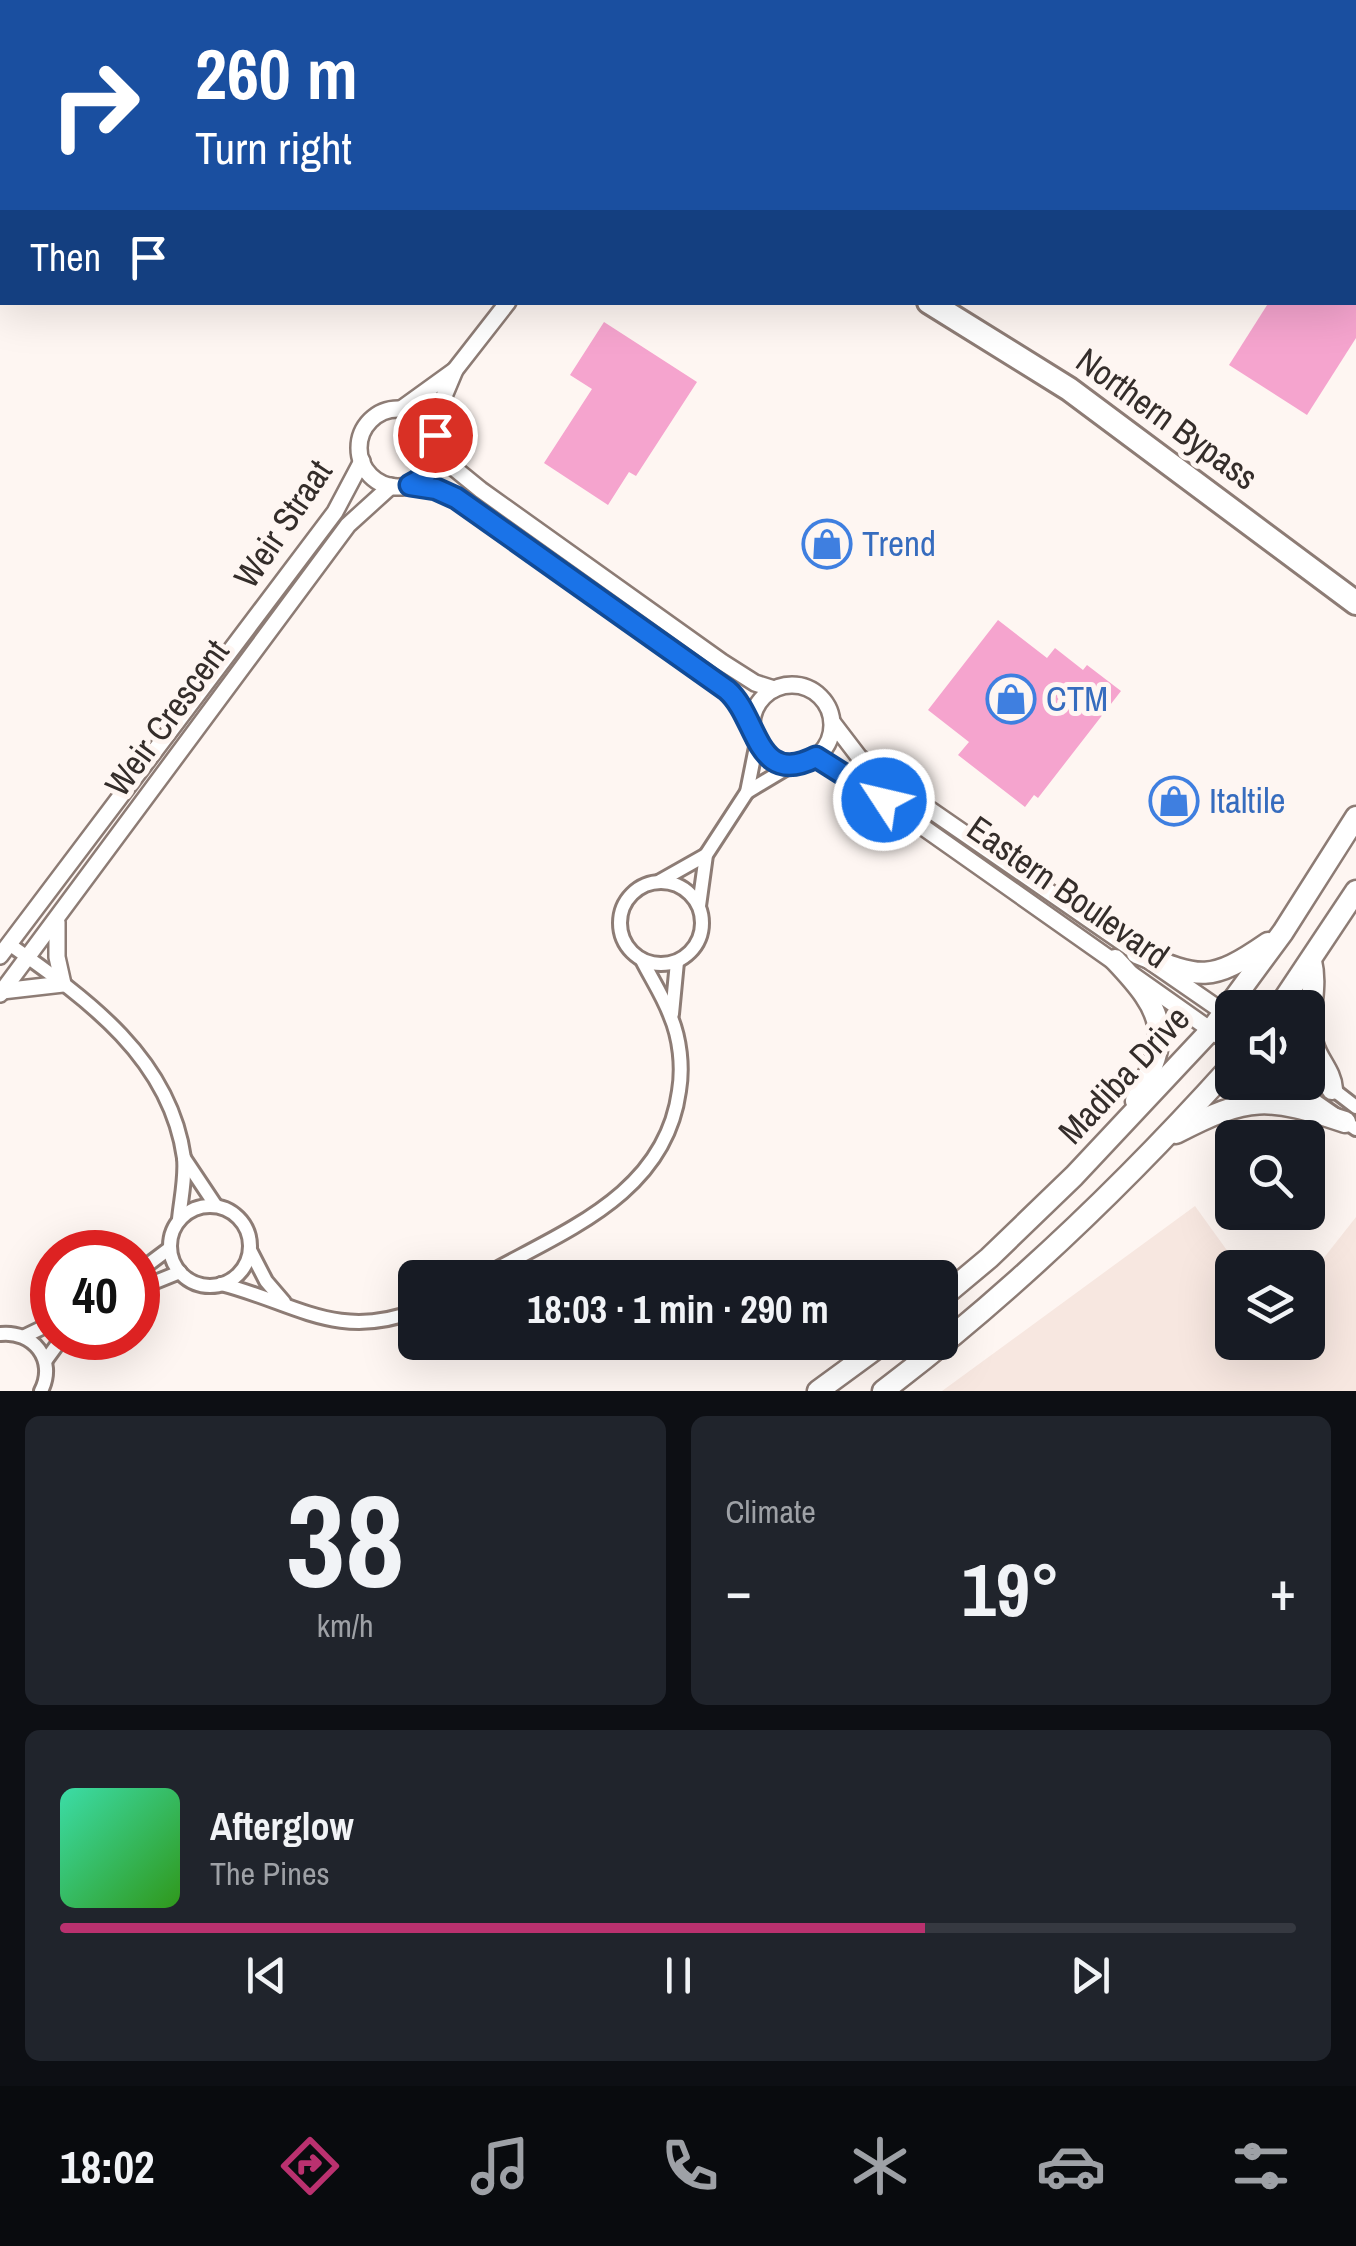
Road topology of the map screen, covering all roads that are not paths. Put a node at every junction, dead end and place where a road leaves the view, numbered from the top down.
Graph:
1 (506, 305) edge
2 (934, 305) edge
3 (455, 370) junction
4 (400, 409) junction
5 (434, 435) junction
6 (362, 461) junction
7 (410, 485) junction
8 (391, 486) junction
9 (1356, 603) edge
10 (774, 689) junction
11 (833, 722) junction
12 (752, 724) junction
13 (757, 742) junction
14 (816, 757) junction
15 (792, 765) junction
16 (747, 792) junction
17 (1356, 817) edge
18 (706, 855) junction
19 (659, 882) junction
20 (1356, 891) edge
21 (699, 906) junction
22 (58, 918) junction
23 (1283, 932) junction
24 (4, 950) edge
25 (1137, 953) junction
26 (28, 958) junction
27 (642, 960) junction
28 (1115, 960) junction
29 (1311, 961) junction
30 (677, 962) junction
31 (63, 984) junction
32 (1243, 990) edge
33 (1291, 990) edge
34 (1, 993) edge
35 (1215, 1014) edge
36 (1215, 1016) edge
37 (671, 1017) junction
38 (1215, 1027) edge
39 (1215, 1083) edge
40 (1325, 1083) edge
41 (1332, 1088) junction
42 (1319, 1100) edge
43 (1352, 1119) edge
44 (1120, 1128) junction
45 (1166, 1138) junction
46 (184, 1158) junction
47 (216, 1206) junction
48 (180, 1219) junction
49 (170, 1248) junction
50 (250, 1250) junction
51 (160, 1256) edge
52 (512, 1260) edge
53 (180, 1272) junction
54 (160, 1280) edge
55 (958, 1283) edge
56 (221, 1284) junction
57 (286, 1304) junction
58 (398, 1316) edge
59 (0, 1334) edge
60 (30, 1334) edge
61 (25, 1336) junction
62 (30, 1339) edge
63 (46, 1360) edge
64 (860, 1360) edge
65 (41, 1391) edge
66 (818, 1391) edge
67 (883, 1391) edge

1 - 3 street
2 - 9 highway, Northern Bypass
3 - 4 street
3 - 5 street
4 - 5 street
4 - 6 street
5 - 7 street
5 - 10 street, Eastern Boulevard
6 - 8 street
6 - 24 street, Weir Straat
7 - 8 street
7 - 12 street
8 - 22 street, Weir Crescent
10 - 11 street, Eastern Boulevard
10 - 12 street
11 - 14 street
11 - 25 street, Eastern Boulevard
12 - 13 street
13 - 15 street
13 - 16 street
14 - 15 street
14 - 28 street, Eastern Boulevard
15 - 16 street
16 - 18 street
17 - 23 main road, Madiba Drive
18 - 19 street
18 - 21 street
19 - 21 street
19 - 27 street
20 - 29 main road
21 - 30 street
22 - 26 street, Weir Crescent
22 - 31 street
23 - 25 main road
23 - 32 main road, Madiba Drive
24 - 26 street
25 - 35 street, Eastern Boulevard
26 - 31 street
26 - 34 street, Weir Crescent
27 - 30 street
27 - 37 street
28 - 36 street, Eastern Boulevard
28 - 44 main road
29 - 33 main road
29 - 41 main road
30 - 37 street
31 - 34 street
31 - 46 street
37 - 52 street
38 - 44 main road, Madiba Drive
39 - 45 main road, Madiba Drive
40 - 41 street
41 - 43 street
42 - 43 street
43 - 45 main road
44 - 55 main road, Madiba Drive
45 - 67 main road, Madiba Drive
46 - 47 street
46 - 48 street
47 - 48 street
47 - 50 street
48 - 49 street
49 - 51 street
49 - 53 street
50 - 56 street
50 - 57 street
53 - 54 street
53 - 56 street
56 - 57 street
57 - 58 street
59 - 61 street
60 - 61 street
61 - 62 street
63 - 65 street
64 - 66 main road

